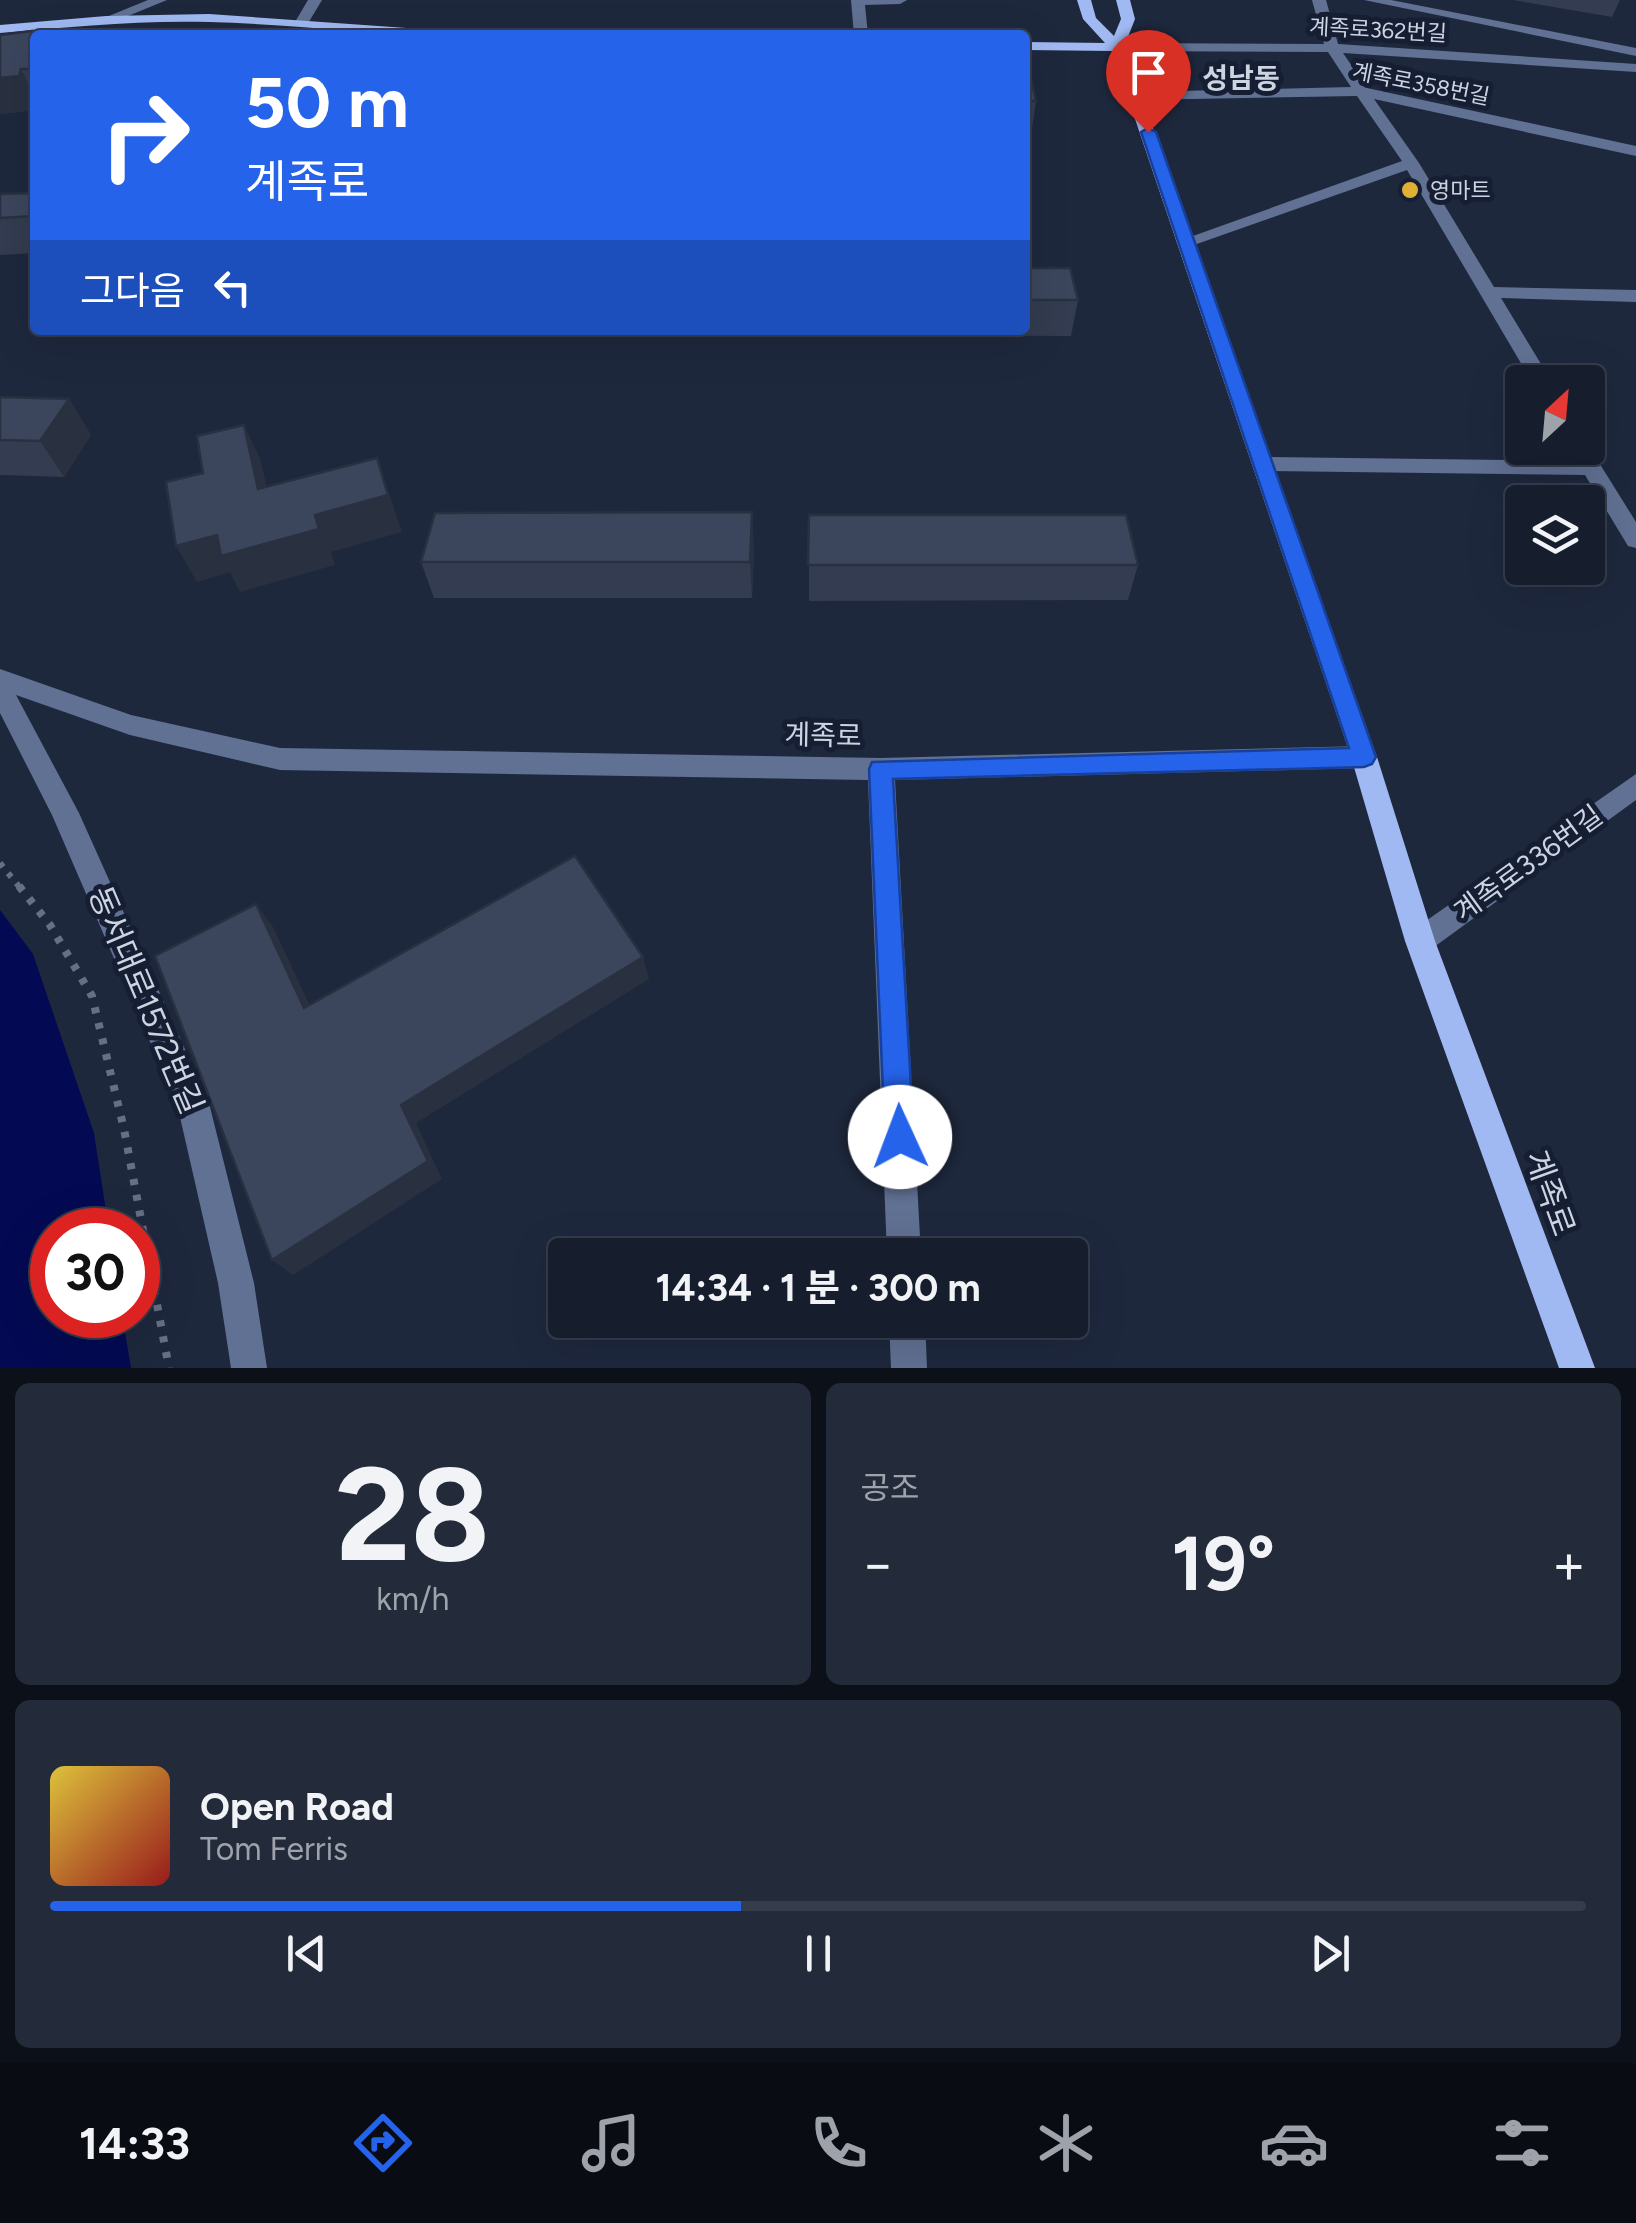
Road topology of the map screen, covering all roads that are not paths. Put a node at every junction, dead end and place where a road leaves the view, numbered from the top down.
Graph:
1 (160, 0) edge
2 (315, 0) edge
3 (900, 0) edge
4 (1084, 0) edge
5 (1123, 0) edge
6 (1319, 0) edge
7 (1371, 0) edge
8 (858, 1) edge
9 (106, 20) junction
10 (302, 22) junction
11 (0, 30) edge
12 (392, 30) edge
13 (861, 30) edge
14 (1030, 46) edge
15 (1117, 47) junction
16 (1332, 48) junction
17 (1636, 52) edge
18 (1636, 68) edge
19 (1360, 91) junction
20 (1136, 96) junction
21 (1636, 151) edge
22 (1411, 163) junction
23 (1188, 241) junction
24 (1492, 292) junction
25 (1636, 296) edge
26 (1533, 365) edge
27 (1264, 464) junction
28 (1588, 465) edge
29 (1590, 468) junction
30 (1636, 540) edge
31 (0, 679) edge
32 (0, 689) edge
33 (1364, 757) junction
34 (881, 769) junction
35 (1636, 785) edge
36 (1420, 941) junction
37 (903, 1238) edge
38 (908, 1338) edge
39 (249, 1368) edge
40 (909, 1368) edge
41 (1578, 1368) edge

1 - 9 street
2 - 10 street
3 - 8 street
4 - 15 main road, 계족로
5 - 15 main road, 계족로
6 - 16 street
7 - 17 street
8 - 13 street
9 - 10 main road
9 - 11 main road
10 - 12 main road
14 - 15 main road
15 - 16 street, 계족로362번길
15 - 20 main road, 계족로
16 - 18 street, 계족로362번길
16 - 19 street
19 - 20 street, 계족로358번길
19 - 21 street, 계족로358번길
19 - 22 street
20 - 23 main road, 계족로
22 - 23 street
22 - 24 street
23 - 27 main road, 계족로
24 - 25 street
24 - 26 street
27 - 29 street
27 - 33 main road, 계족로
28 - 29 street
29 - 30 street
31 - 34 street, 계족로
32 - 39 street, 동서대로1572번길
33 - 34 street, 계족로
33 - 36 main road, 계족로
34 - 37 street
35 - 36 street, 계족로336번길
36 - 41 main road, 계족로
38 - 40 street

